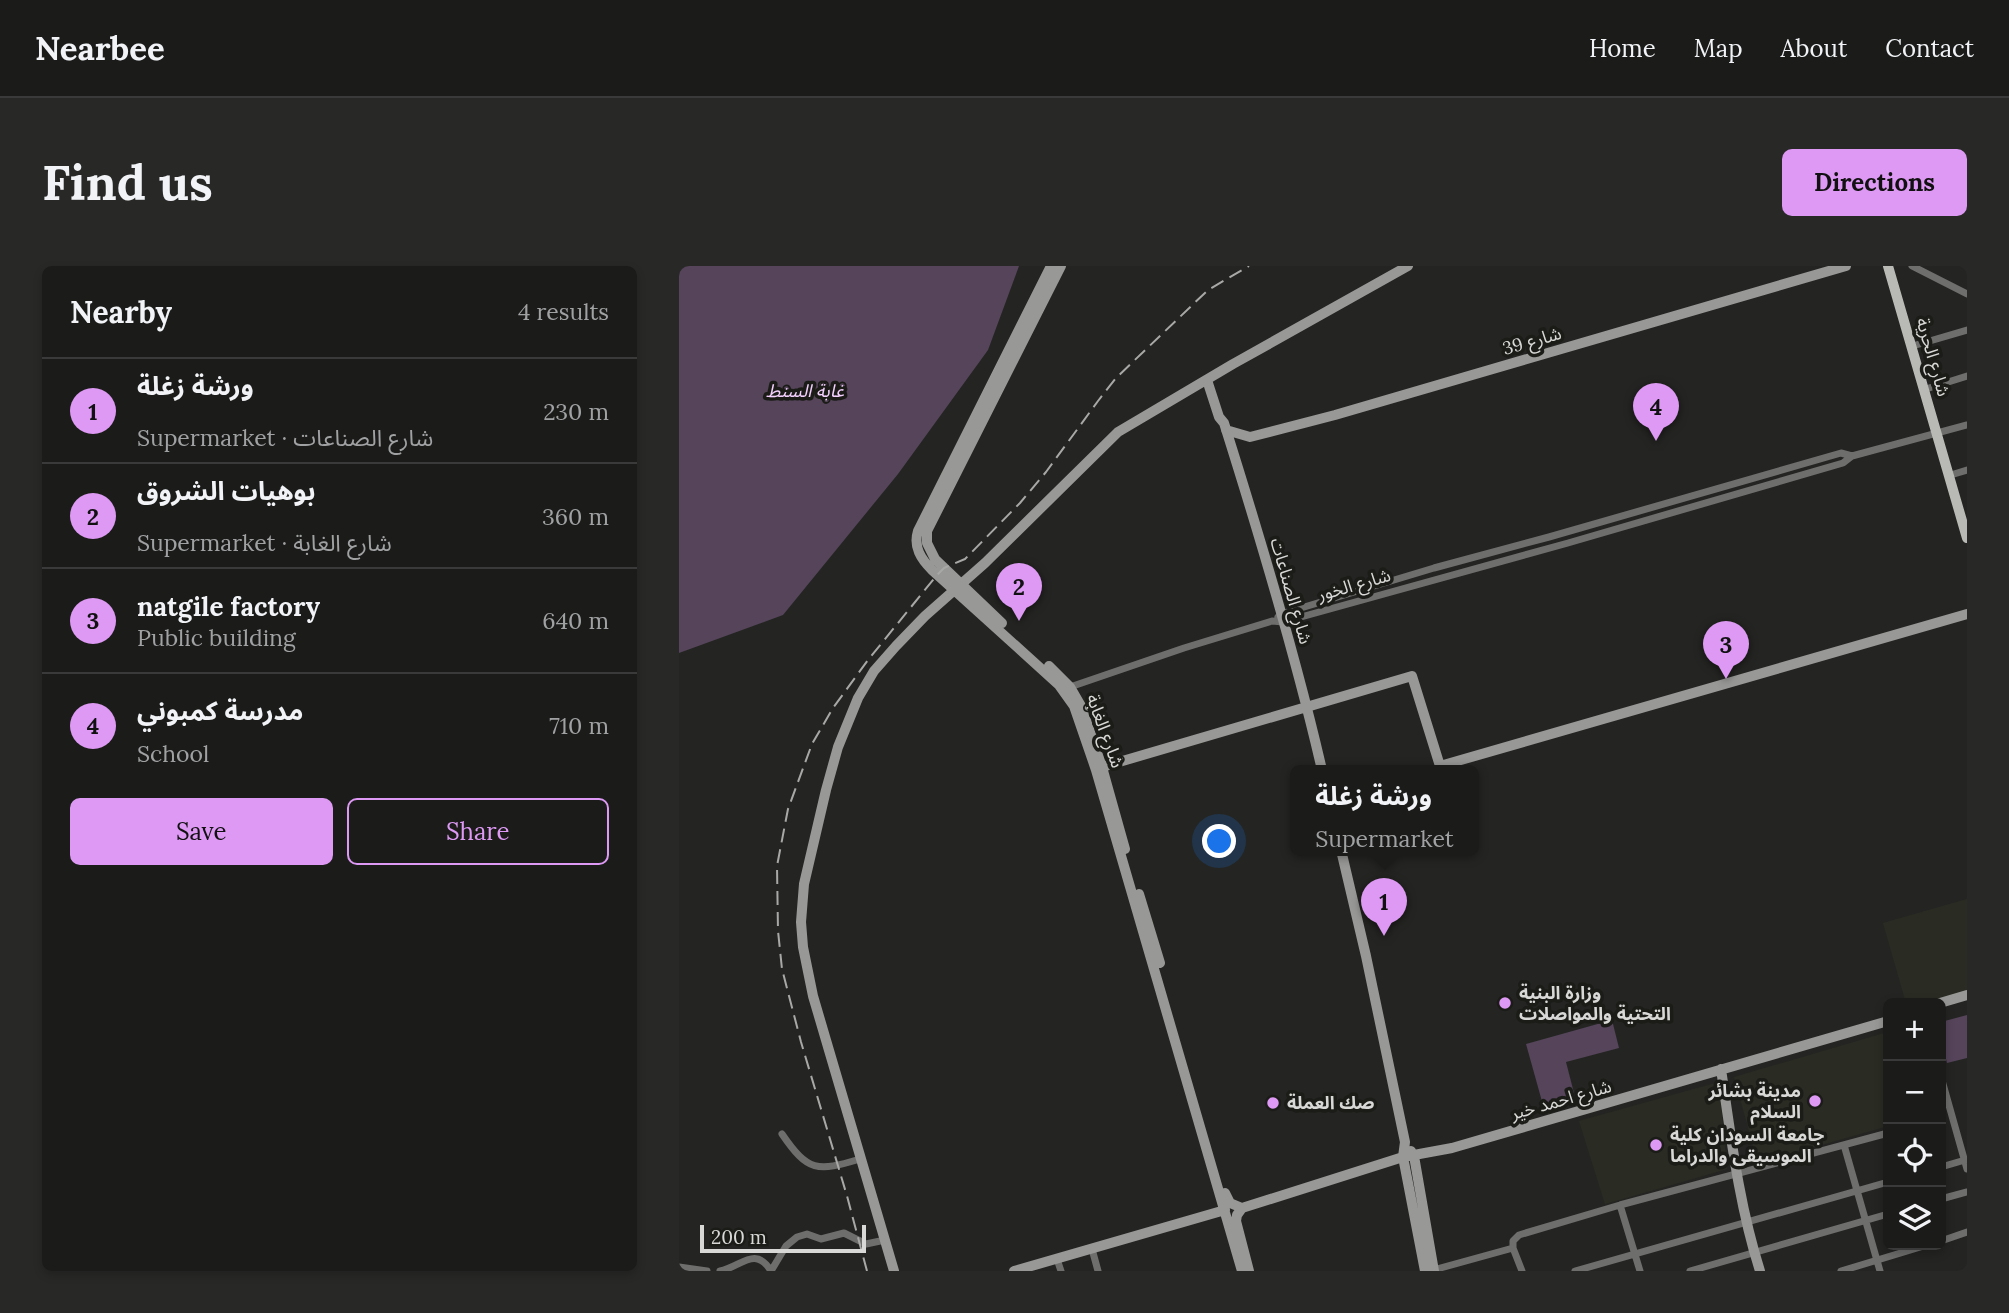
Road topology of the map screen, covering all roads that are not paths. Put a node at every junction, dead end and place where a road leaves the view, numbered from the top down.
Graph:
1 (1051, 266) edge
2 (1061, 266) edge
3 (1408, 266) edge
4 (1846, 266) edge
5 (1890, 266) edge
6 (1912, 266) edge
7 (1967, 294) edge
8 (1967, 330) edge
9 (1916, 345) junction
10 (1967, 376) edge
11 (1210, 378) junction
12 (1929, 388) junction
13 (1186, 392) junction
14 (1216, 406) junction
15 (1967, 425) edge
16 (1225, 426) junction
17 (1940, 433) junction
18 (1250, 436) junction
19 (1852, 456) junction
20 (1235, 457) junction
21 (1967, 470) edge
22 (1954, 474) junction
23 (1654, 505) junction
24 (1658, 517) junction
25 (1967, 518) edge
26 (1967, 538) edge
27 (1434, 568) junction
28 (1436, 579) junction
29 (958, 587) junction
30 (1967, 614) edge
31 (1279, 619) junction
32 (1070, 687) junction
33 (1308, 708) junction
34 (1321, 765) edge
35 (1440, 765) edge
36 (1443, 765) edge
37 (1102, 766) junction
38 (1342, 856) edge
39 (1967, 998) edge
40 (1946, 1003) edge
41 (1883, 1022) edge
42 (1721, 1069) junction
43 (1946, 1094) edge
44 (1952, 1115) junction
45 (1946, 1117) edge
46 (782, 1134) dead end
47 (1883, 1134) edge
48 (1844, 1145) junction
49 (1408, 1157) junction
50 (860, 1159) junction
51 (1966, 1164) edge
52 (1946, 1166) edge
53 (1737, 1175) junction
54 (1883, 1183) edge
55 (1856, 1191) junction
56 (1967, 1192) edge
57 (1946, 1198) edge
58 (1620, 1205) junction
59 (1242, 1208) junction
60 (1225, 1210) junction
61 (1883, 1215) edge
62 (1865, 1220) junction
63 (1747, 1223) junction
64 (1967, 1232) edge
65 (1946, 1239) edge
66 (885, 1240) junction
67 (1513, 1248) junction
68 (1092, 1249) junction
69 (1911, 1250) edge
70 (1754, 1253) junction
71 (1635, 1254) junction
72 (1057, 1259) junction
73 (1877, 1261) junction
74 (1243, 1264) edge
75 (679, 1267) edge
76 (738, 1268) edge
77 (707, 1271) edge
78 (720, 1271) edge
79 (771, 1271) edge
80 (894, 1271) edge
81 (1014, 1271) edge
82 (1061, 1271) edge
83 (1098, 1271) edge
84 (1249, 1271) edge
85 (1431, 1271) edge
86 (1522, 1271) edge
87 (1575, 1271) edge
88 (1640, 1271) edge
89 (1690, 1271) edge
90 (1760, 1271) edge
91 (1842, 1271) edge
92 (1879, 1271) edge

1 - 29 street, شارع الغابة
2 - 29 street, شارع الغابة
3 - 11 street
4 - 18 street, شارع 39
5 - 9 main road, شارع الحرية
5 - 17 main road, شارع الحرية
6 - 7 street
8 - 9 street
9 - 12 main road, شارع الحرية
10 - 12 street
11 - 13 street
11 - 14 street
11 - 16 street
12 - 17 main road, شارع الحرية
13 - 14 street
13 - 29 street
14 - 16 street
15 - 17 street
16 - 18 street, شارع 39
16 - 20 street, شارع الصناعات
17 - 19 street
17 - 22 main road, شارع الحرية
17 - 26 main road, شارع الحرية
18 - 20 street
19 - 23 street
19 - 24 street
20 - 31 street, شارع الصناعات
21 - 22 street
22 - 25 main road, شارع الحرية
23 - 24 street
23 - 27 street
24 - 28 street, شارع الخور
27 - 28 street
27 - 31 street
28 - 31 street, شارع الخور
29 - 32 street, شارع الغابة
29 - 50 street
29 - 60 street, شارع الغابة
30 - 36 street
31 - 32 street, شارع الخور
31 - 33 street, شارع الصناعات
32 - 37 street, شارع الغابة
33 - 34 street, شارع الصناعات
33 - 35 street
33 - 37 street
37 - 59 street, شارع الغابة
38 - 49 street
39 - 40 street
41 - 42 street, شارع احمد خير
42 - 49 street, شارع احمد خير
42 - 53 street
43 - 44 street
44 - 45 street
44 - 51 street
46 - 50 street
47 - 48 street
48 - 53 street
48 - 55 street
49 - 59 street, شارع احمد خير
49 - 85 street
50 - 66 street
51 - 52 street
53 - 58 street
53 - 63 street
54 - 55 street
55 - 62 street
55 - 63 street
56 - 57 street
58 - 67 street
58 - 71 street
59 - 74 street, شارع الغابة
60 - 68 street
60 - 74 street, شارع الغابة
61 - 62 street
62 - 70 street
62 - 73 street
63 - 70 street
63 - 71 street
64 - 65 street
66 - 79 street
66 - 80 street
67 - 85 street
67 - 86 street
68 - 72 street
68 - 83 street
69 - 73 street
70 - 89 street
70 - 90 street
71 - 87 street
71 - 88 street
72 - 81 street
72 - 82 street
73 - 91 street
73 - 92 street
74 - 84 street, شارع الغابة
75 - 77 street
76 - 78 street
76 - 79 street

